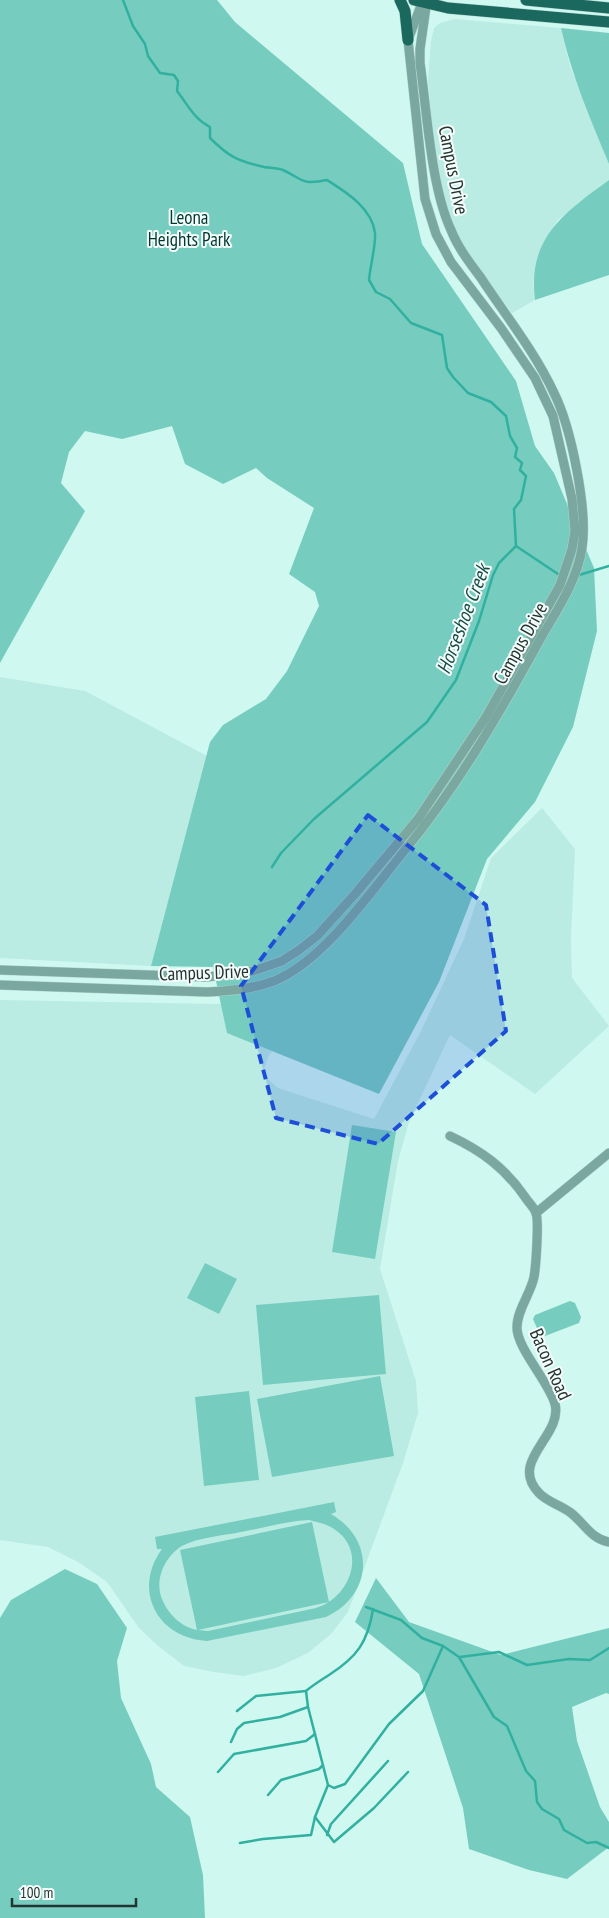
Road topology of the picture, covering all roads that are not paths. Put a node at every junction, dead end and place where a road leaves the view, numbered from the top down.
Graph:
1 (400, 0) edge
2 (526, 0) edge
3 (422, 2) edge
4 (609, 8) edge
5 (609, 22) edge
6 (408, 40) junction
7 (546, 620) junction
8 (0, 970) edge
9 (0, 985) edge
10 (450, 1136) dead end
11 (609, 1154) edge
12 (536, 1213) junction
13 (609, 1542) edge

1 - 6 main road
2 - 4 main road
3 - 5 main road
3 - 6 street, Campus Drive
3 - 7 street, Campus Drive
6 - 7 street, Campus Drive
7 - 8 street, Campus Drive
7 - 9 street, Campus Drive
10 - 12 street
11 - 12 street
12 - 13 street, Bacon Road

